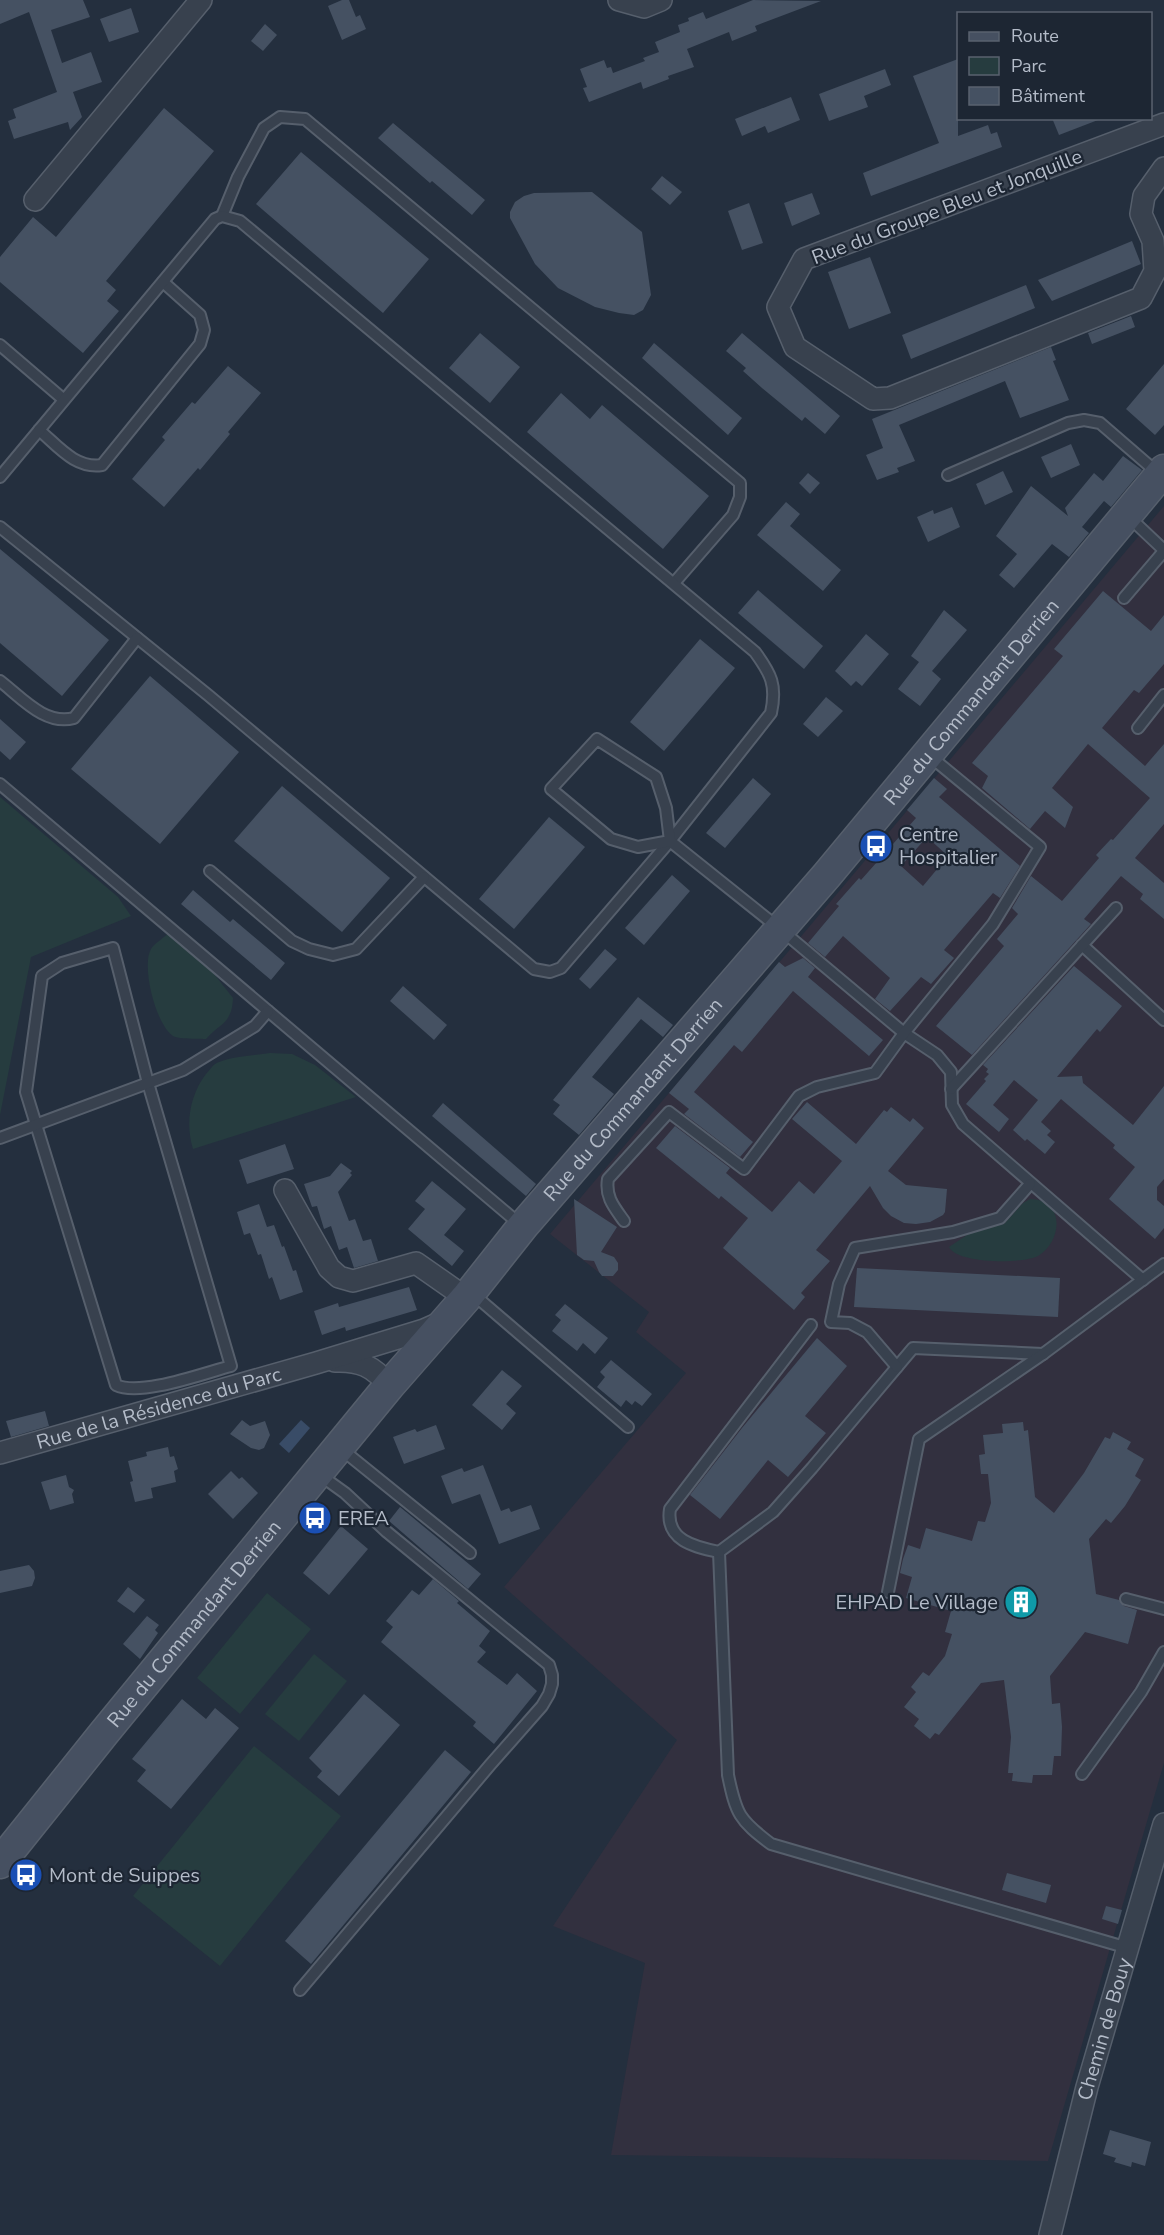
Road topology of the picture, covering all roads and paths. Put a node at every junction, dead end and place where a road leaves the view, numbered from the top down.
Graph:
1 (619, 0) edge
2 (661, 0) edge
3 (199, 1) edge
4 (1164, 124) edge
5 (1164, 168) edge
6 (35, 200) dead end
7 (222, 216) junction
8 (163, 282) junction
9 (0, 345) edge
10 (63, 399) junction
11 (39, 430) junction
12 (1162, 472) edge
13 (948, 475) dead end
14 (0, 477) edge
15 (1126, 514) junction
16 (0, 527) edge
17 (1164, 550) edge
18 (674, 583) junction
19 (1124, 598) dead end
20 (136, 638) junction
21 (0, 681) edge
22 (1164, 695) edge
23 (1138, 728) dead end
24 (937, 762) dead end
25 (0, 784) edge
26 (670, 841) junction
27 (210, 871) dead end
28 (424, 877) junction
29 (1116, 908) dead end
30 (780, 929) junction
31 (1082, 945) junction
32 (268, 1011) junction
33 (1164, 1020) edge
34 (904, 1033) junction
35 (148, 1083) junction
36 (951, 1089) junction
37 (36, 1125) junction
38 (0, 1138) edge
39 (1030, 1184) junction
40 (285, 1190) dead end
41 (624, 1221) dead end
42 (523, 1226) junction
43 (1164, 1264) edge
44 (1143, 1280) junction
45 (463, 1302) junction
46 (811, 1325) dead end
47 (1042, 1354) junction
48 (316, 1363) junction
49 (897, 1367) junction
50 (389, 1386) junction
51 (628, 1427) dead end
52 (339, 1447) junction
53 (0, 1453) edge
54 (317, 1474) junction
55 (719, 1552) junction
56 (471, 1553) dead end
57 (888, 1592) dead end
58 (1126, 1599) dead end
59 (1164, 1609) edge
60 (1164, 1652) edge
61 (104, 1733) junction
62 (1082, 1774) dead end
63 (1164, 1824) edge
64 (0, 1845) edge
65 (0, 1863) edge
66 (1158, 1864) edge
67 (1128, 1948) junction
68 (300, 1990) dead end
69 (1050, 2235) edge

1 - 2 street
3 - 6 street
4 - 5 street, Rue du Groupe Bleu et Jonquille
7 - 8 lane
7 - 18 lane
7 - 18 lane
8 - 10 lane
8 - 11 lane
9 - 10 lane
10 - 11 lane
11 - 14 lane
12 - 13 lane
12 - 15 main road, Rue du Commandant Derrien
15 - 17 lane
15 - 30 main road, Rue du Commandant Derrien
16 - 20 lane
17 - 19 lane
18 - 26 lane
20 - 21 lane
20 - 28 lane
22 - 23 lane
24 - 34 lane
25 - 32 lane
26 - 26 lane
26 - 28 lane
26 - 30 lane
27 - 28 lane
29 - 31 lane
30 - 34 lane
30 - 42 main road, Rue du Commandant Derrien
31 - 33 lane
31 - 36 lane
32 - 35 lane
32 - 42 lane
34 - 36 lane
34 - 41 lane
35 - 37 lane
35 - 37 lane
35 - 37 lane
36 - 39 lane
37 - 38 lane
39 - 44 lane
39 - 49 lane
40 - 45 street
42 - 45 main road, Rue du Commandant Derrien
43 - 44 lane
44 - 47 lane
45 - 48 street, Rue de la Résidence du Parc
45 - 50 main road, Rue du Commandant Derrien
45 - 51 lane
46 - 55 lane
47 - 49 lane
47 - 57 lane
48 - 50 street, Rue de la Résidence du Parc
48 - 53 street, Rue de la Résidence du Parc
49 - 55 lane
50 - 52 main road, Rue du Commandant Derrien
52 - 54 main road, Rue du Commandant Derrien
52 - 56 lane
54 - 61 main road, Rue du Commandant Derrien
54 - 68 lane
55 - 67 lane
58 - 59 lane
60 - 62 lane
61 - 64 main road, Rue du Commandant Derrien
61 - 65 main road, Rue du Commandant Derrien
63 - 66 street, Chemin de Bouy
66 - 67 street, Chemin de Bouy
67 - 69 street, Chemin de Bouy

